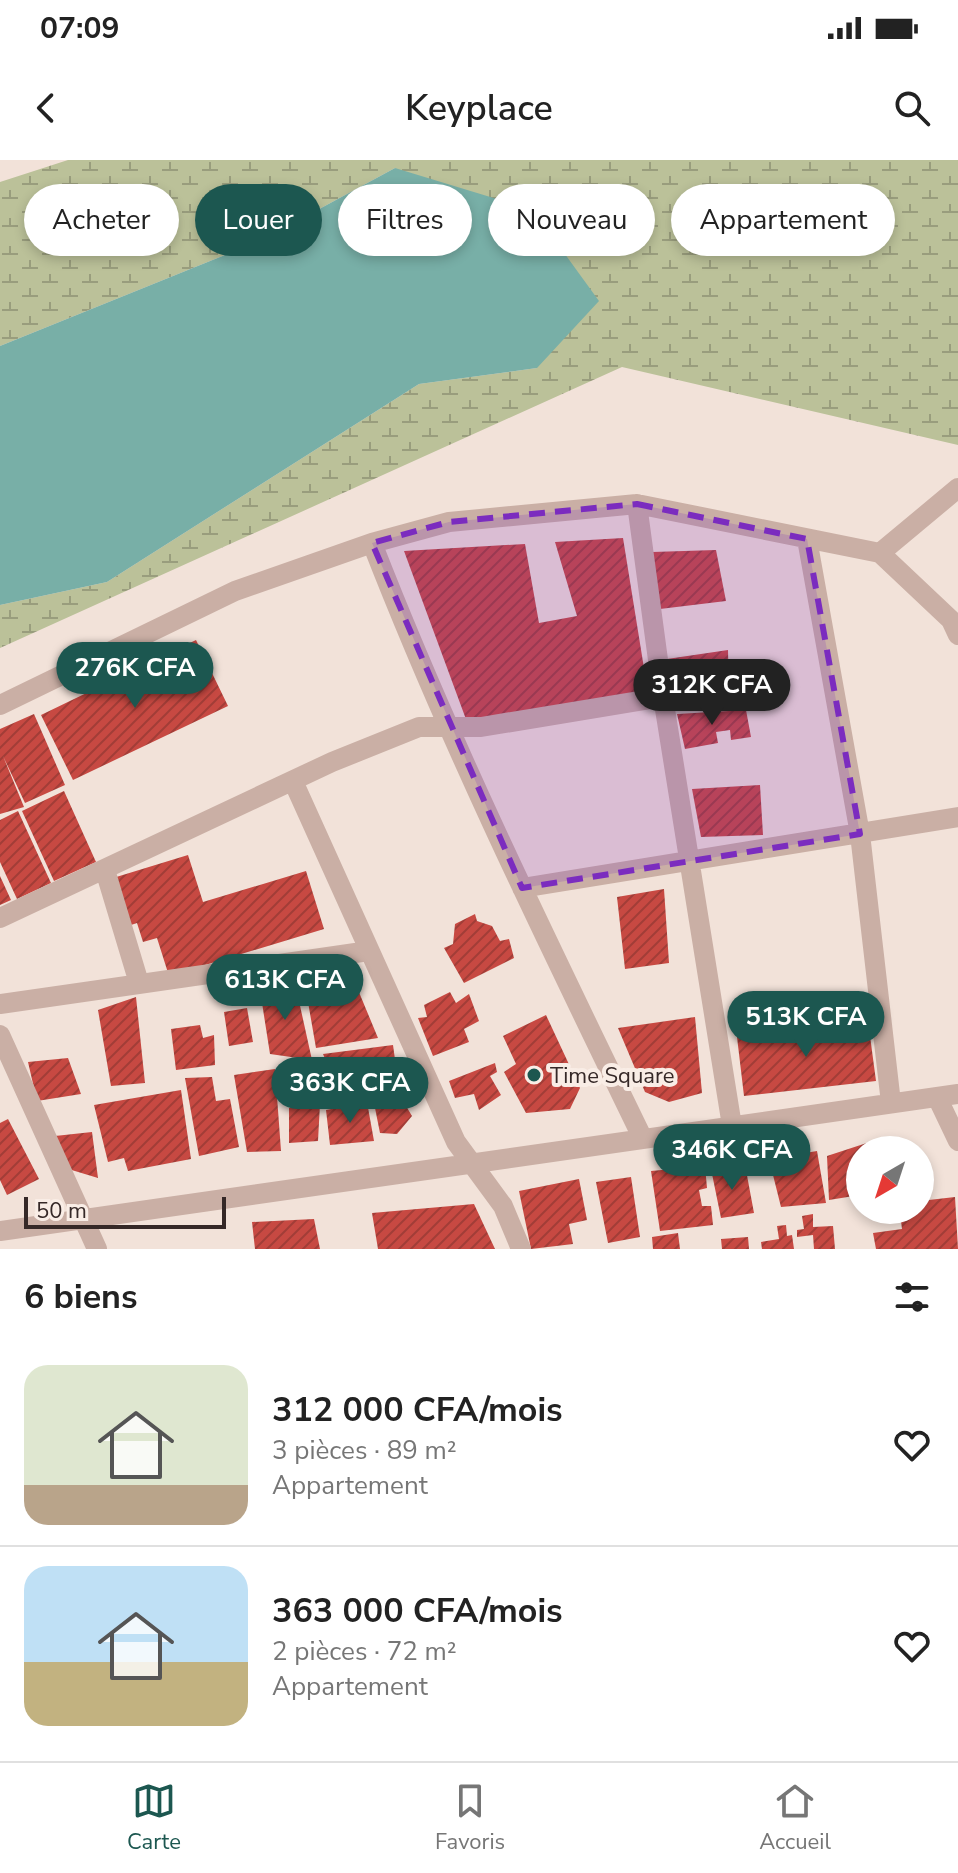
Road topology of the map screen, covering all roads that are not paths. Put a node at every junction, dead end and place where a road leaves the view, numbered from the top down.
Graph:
1 (958, 488) edge
2 (637, 504) junction
3 (807, 539) junction
4 (372, 543) junction
5 (880, 553) junction
6 (956, 626) edge
7 (663, 697) junction
8 (0, 705) edge
9 (451, 727) junction
10 (293, 781) junction
11 (958, 817) edge
12 (860, 834) junction
13 (689, 859) junction
14 (105, 870) junction
15 (522, 888) junction
16 (0, 918) edge
17 (369, 951) junction
18 (139, 983) junction
19 (0, 1004) edge
20 (0, 1035) edge
21 (948, 1096) edge
22 (891, 1103) junction
23 (732, 1126) junction
24 (643, 1139) junction
25 (958, 1141) edge
26 (470, 1161) junction
27 (82, 1220) junction
28 (0, 1231) edge
29 (97, 1249) edge
30 (521, 1249) edge

1 - 5 street
2 - 3 street
2 - 4 street
2 - 7 street
3 - 5 street
3 - 12 street
4 - 8 street
4 - 9 street
5 - 6 street
7 - 9 street
7 - 13 street
9 - 10 street
9 - 15 street
10 - 14 street
10 - 17 street
11 - 12 street
12 - 13 street
12 - 22 street
13 - 15 street
13 - 23 street
14 - 16 street
14 - 18 street
15 - 24 street
17 - 18 street
17 - 26 street
18 - 19 street
20 - 27 street
21 - 22 street
21 - 25 street
22 - 23 street
23 - 24 street
24 - 26 street
26 - 27 street
26 - 30 street
27 - 28 street
27 - 29 street

